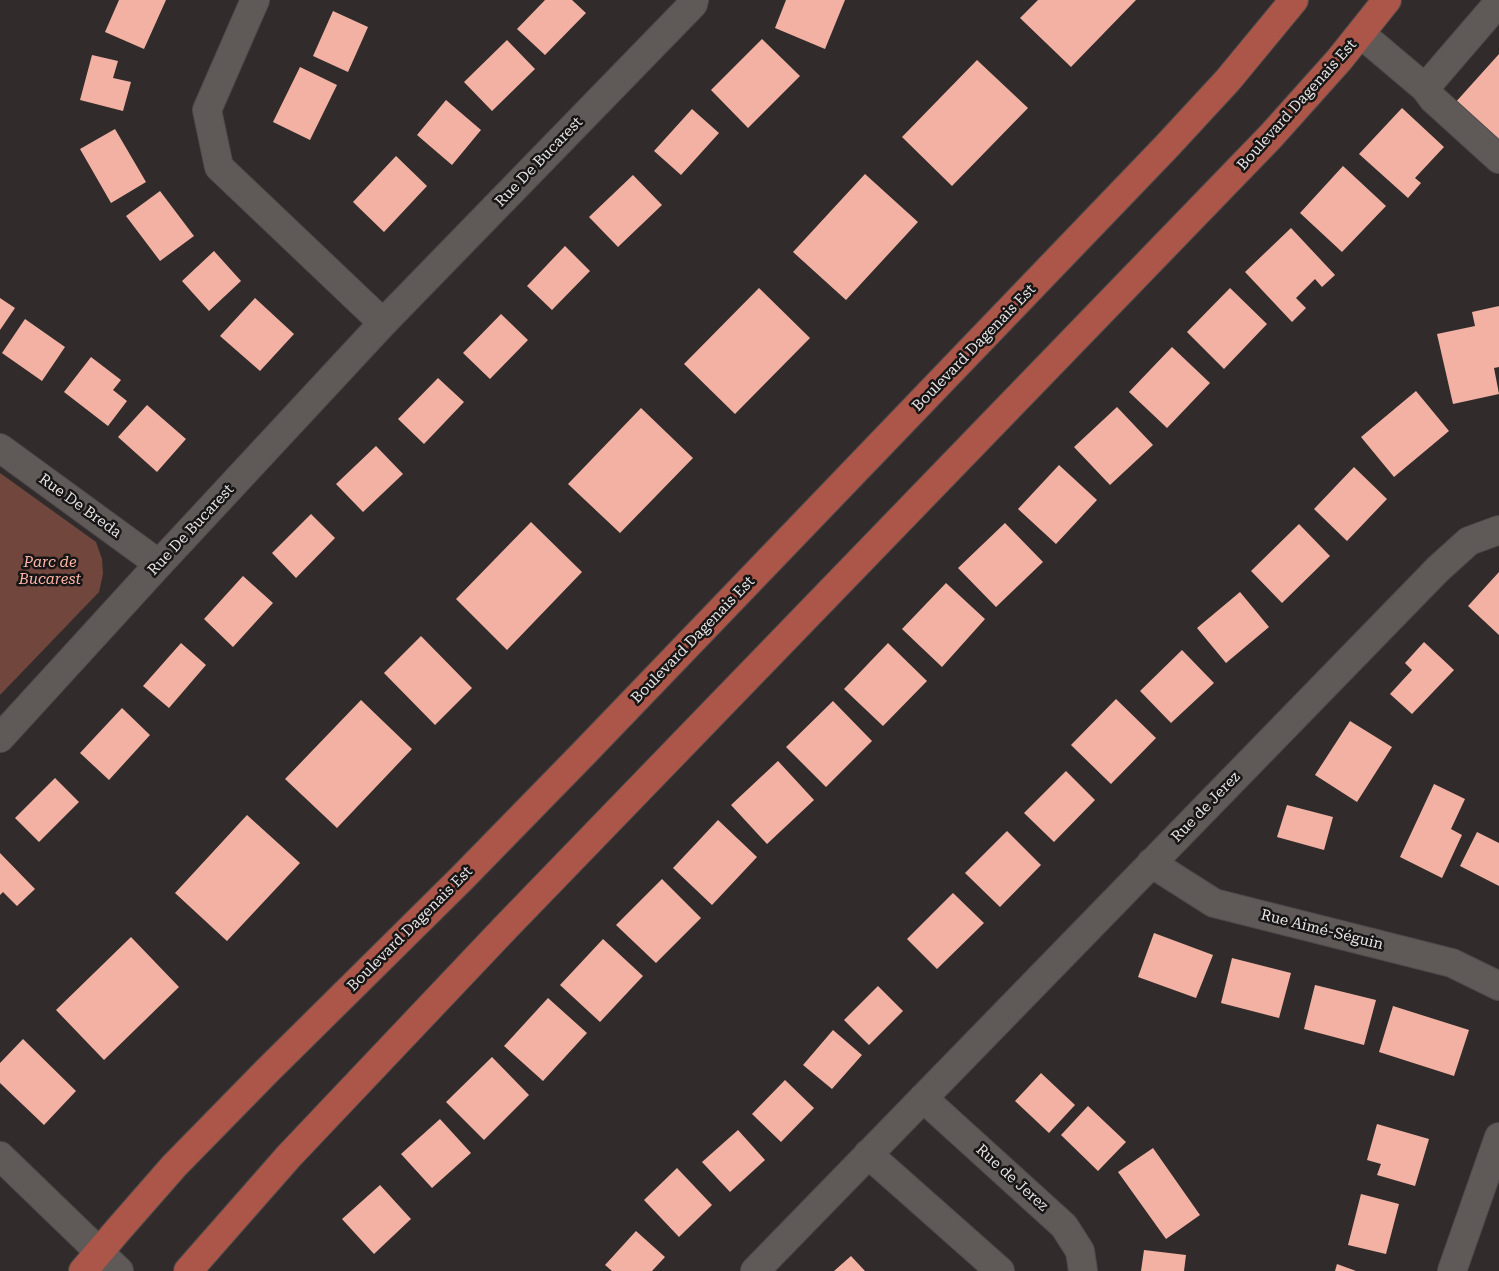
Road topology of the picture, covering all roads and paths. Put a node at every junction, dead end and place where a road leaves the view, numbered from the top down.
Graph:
1 (255, 0) edge
2 (694, 0) edge
3 (1294, 0) edge
4 (1387, 0) edge
5 (1499, 2) edge
6 (1361, 34) junction
7 (1424, 88) junction
8 (1499, 159) edge
9 (383, 323) junction
10 (0, 448) edge
11 (1499, 530) edge
12 (159, 564) junction
13 (0, 738) edge
14 (1151, 864) junction
15 (1499, 986) edge
16 (923, 1098) junction
17 (1499, 1137) edge
18 (868, 1154) junction
19 (0, 1156) edge
20 (91, 1261) edge
21 (119, 1271) edge
22 (188, 1271) edge
23 (755, 1271) edge
24 (1000, 1271) edge
25 (1083, 1271) edge
26 (1452, 1271) edge

1 - 9 street
2 - 9 street, Rue De Bucarest
3 - 20 main road, Boulevard Dagenais Est
4 - 6 main road, Boulevard Dagenais Est
5 - 7 street
6 - 7 street
6 - 22 main road, Boulevard Dagenais Est
7 - 8 street
9 - 12 street, Rue De Bucarest
10 - 12 street, Rue De Breda
11 - 14 street, Rue de Jerez
12 - 13 street, Rue De Bucarest
14 - 15 street, Rue Aimé-Séguin
14 - 16 street, Rue de Jerez
16 - 18 street, Rue de Jerez
16 - 25 street, Rue de Jerez
17 - 26 street
18 - 23 street, Rue de Jerez
18 - 24 street
19 - 20 street
20 - 21 street

